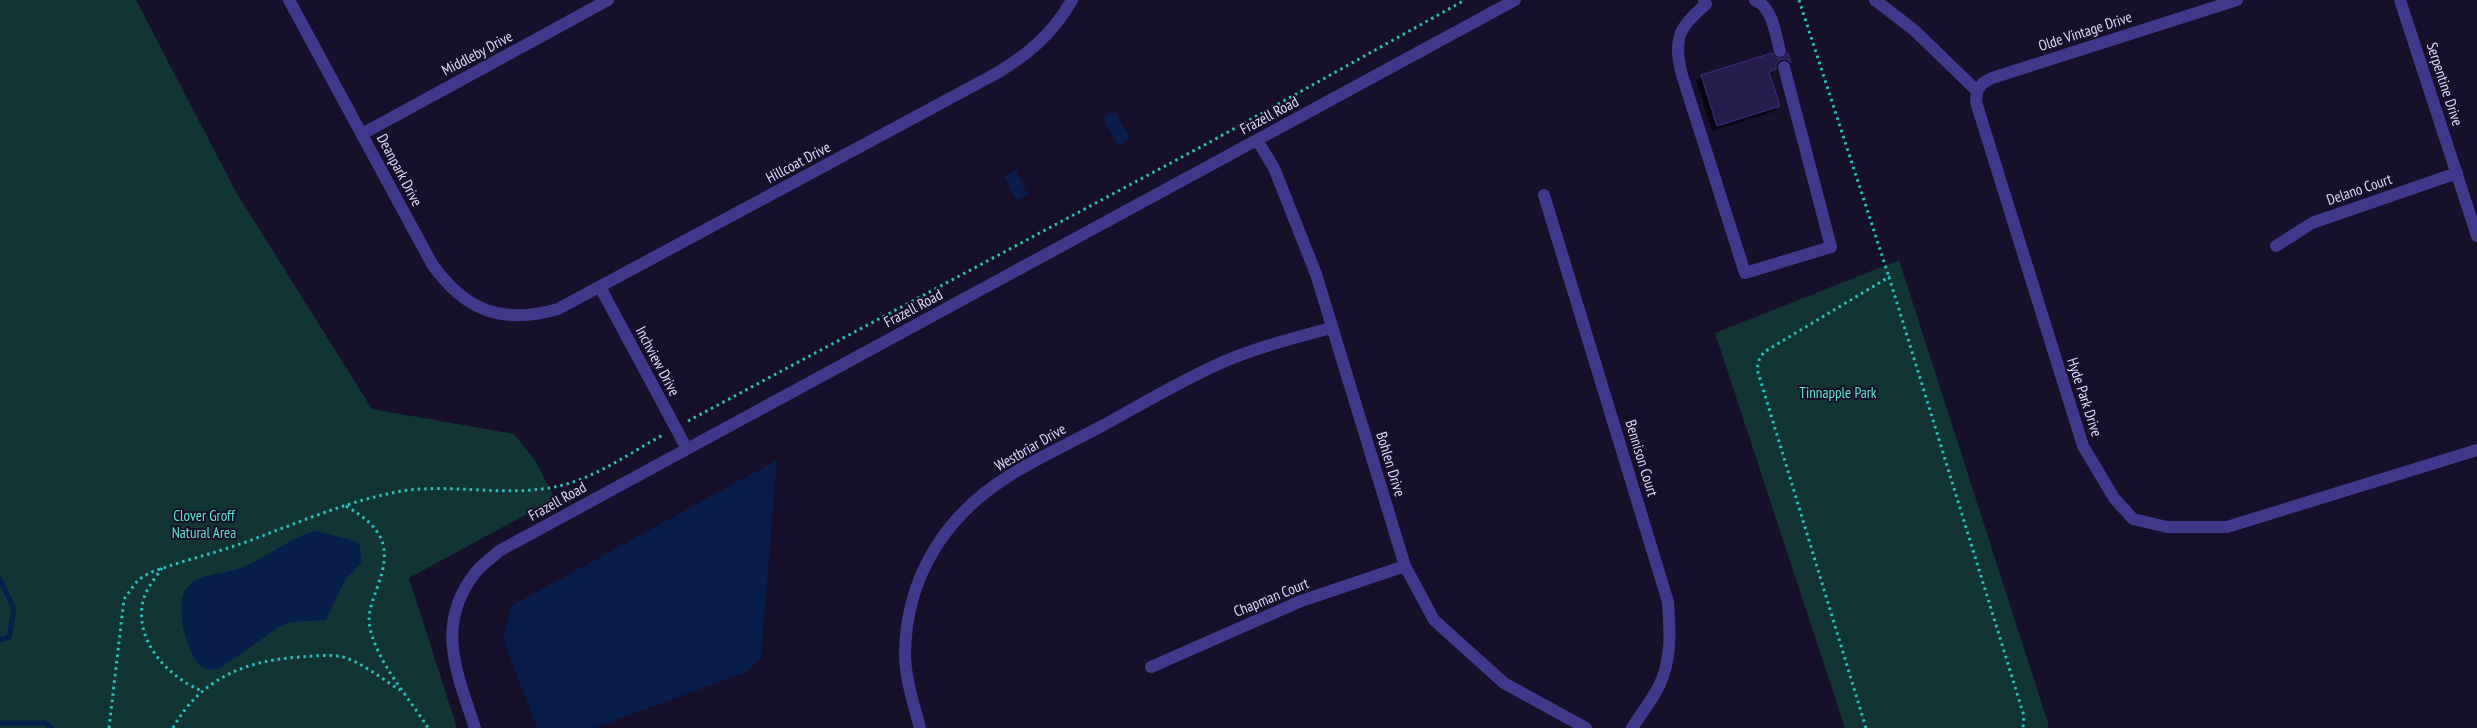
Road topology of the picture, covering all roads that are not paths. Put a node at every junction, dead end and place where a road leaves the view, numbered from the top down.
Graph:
1 (289, 0) edge
2 (608, 0) edge
3 (1072, 0) edge
4 (1515, 0) edge
5 (1720, 0) edge
6 (1755, 0) edge
7 (1875, 0) edge
8 (2237, 0) edge
9 (2400, 0) edge
10 (1705, 2) edge
11 (1498, 4) edge
12 (1780, 51) dead end
13 (1784, 67) dead end
14 (1977, 91) junction
15 (362, 134) junction
16 (1257, 140) junction
17 (2457, 173) junction
18 (1544, 195) dead end
19 (2477, 236) edge
20 (2276, 246) dead end
21 (600, 287) junction
22 (516, 316) joint
23 (1331, 328) junction
24 (687, 449) junction
25 (2477, 450) edge
26 (1405, 566) junction
27 (1151, 667) dead end
28 (475, 728) edge
29 (920, 728) edge
30 (1586, 728) edge
31 (1632, 728) edge

1 - 15 street, Deanpark Drive
2 - 15 street, Middleby Drive
3 - 21 street, Hillcoat Drive
4 - 11 street, Frazell Road
5 - 10 street
6 - 12 street
7 - 14 street
8 - 14 street, Olde Vintage Drive
9 - 17 street, Serpentine Drive
10 - 13 street
11 - 16 street, Frazell Road
14 - 25 street, Hyde Park Drive
15 - 22 street, Deanpark Drive
16 - 23 street, Bohlen Drive
16 - 24 street, Frazell Road
17 - 19 street, Serpentine Drive
17 - 20 street, Delano Court
18 - 31 street, Bennison Court
21 - 22 street, Hillcoat Drive
21 - 24 street, Inchview Drive
23 - 26 street, Bohlen Drive
23 - 29 street, Westbriar Drive
24 - 28 street, Frazell Road
26 - 27 street, Chapman Court
26 - 30 street, Bohlen Drive

